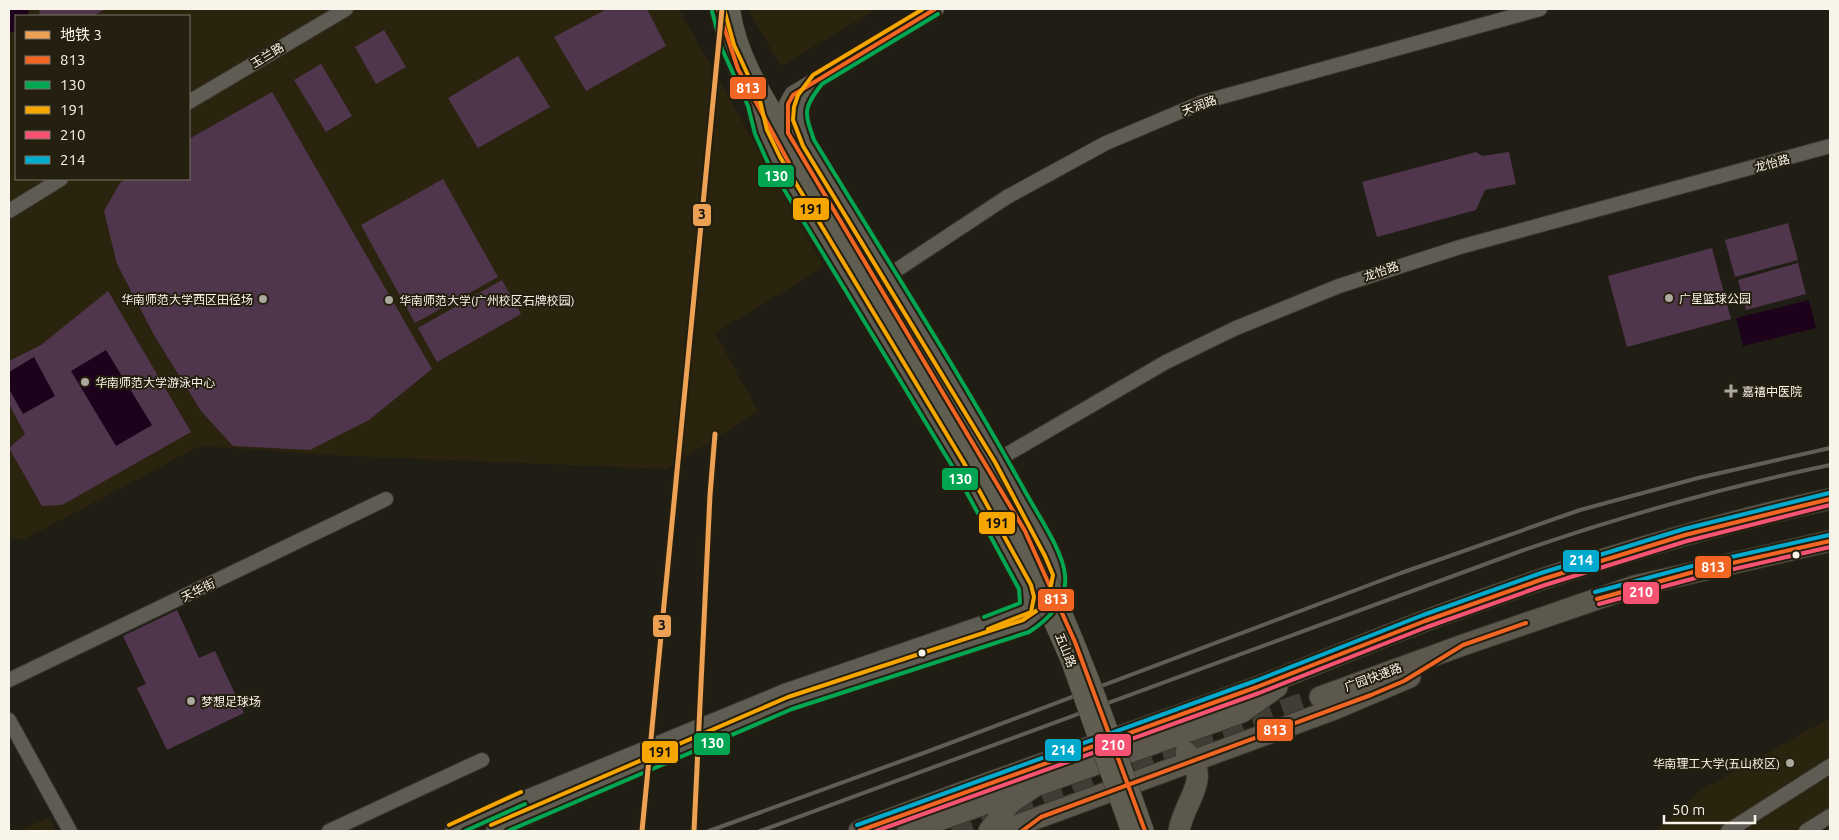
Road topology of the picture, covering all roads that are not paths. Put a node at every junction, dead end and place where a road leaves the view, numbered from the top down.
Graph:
1 (346, 9) edge
2 (718, 9) edge
3 (731, 9) edge
4 (935, 9) edge
5 (1540, 9) edge
6 (818, 79) junction
7 (190, 101) edge
8 (754, 104) junction
9 (788, 133) junction
10 (1830, 146) edge
11 (806, 178) junction
12 (59, 180) edge
13 (11, 209) edge
14 (889, 275) junction
15 (1000, 459) junction
16 (966, 480) junction
17 (386, 499) dead end
18 (1830, 499) edge
19 (1830, 541) edge
20 (1463, 645) junction
21 (1297, 672) junction
22 (9, 680) edge
23 (1320, 697) tunnel mouth
24 (9, 720) edge
25 (1157, 743) junction
26 (482, 760) dead end
27 (1195, 761) junction
28 (1830, 766) edge
29 (1035, 786) junction
30 (1830, 816) edge
31 (1041, 817) junction
32 (70, 831) edge
33 (329, 831) edge
34 (452, 831) edge
35 (494, 831) edge
36 (859, 831) edge
37 (908, 831) edge
38 (989, 831) edge
39 (1002, 831) edge
40 (1022, 831) edge
41 (1130, 831) edge
42 (1145, 831) edge
43 (1179, 831) edge
44 (1728, 831) edge
45 (1806, 831) edge

1 - 7 street, 玉兰路
2 - 8 main road, 五山路
3 - 9 main road, 五山路
4 - 6 main road
5 - 14 street, 天润路
6 - 9 main road
6 - 14 street
8 - 11 main road, 五山路
8 - 16 street
9 - 11 main road, 五山路
10 - 15 street, 龙怡路
11 - 41 main road, 五山路, bridge
11 - 42 main road, 五山路, bridge
12 - 13 street
14 - 15 street
15 - 16 street, 龙怡路
15 - 35 street
16 - 34 street
17 - 22 street, 天华街
18 - 21 highway
19 - 20 highway, 广园快速路
20 - 23 highway, 广园快速路
20 - 27 highway
21 - 25 highway
21 - 36 highway
24 - 32 street
25 - 27 highway
25 - 29 highway
26 - 33 street
27 - 31 highway
27 - 43 highway
28 - 44 street
29 - 37 highway
29 - 38 highway
30 - 45 street
31 - 39 highway
31 - 40 highway

